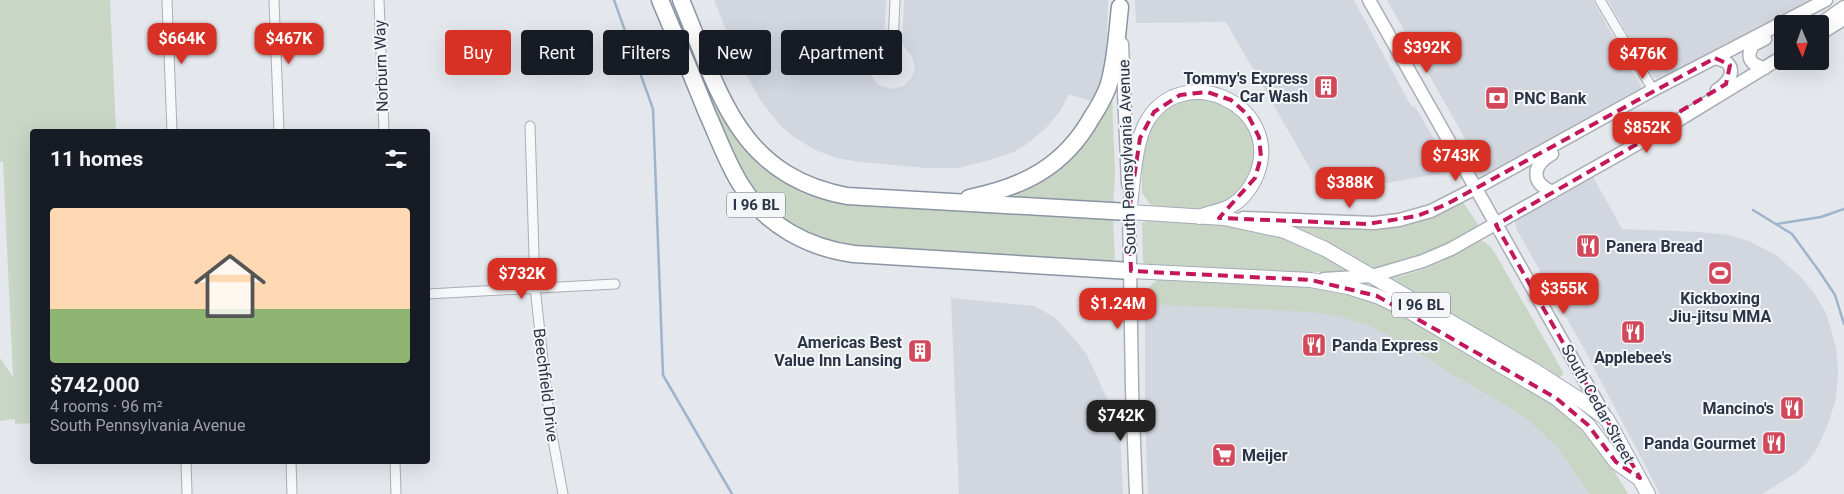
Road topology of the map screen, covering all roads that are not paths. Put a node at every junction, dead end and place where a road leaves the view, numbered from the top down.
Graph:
1 (167, 0) edge
2 (274, 0) edge
3 (379, 0) edge
4 (660, 0) edge
5 (895, 0) edge
6 (1369, 0) edge
7 (1600, 0) edge
8 (1826, 0) edge
9 (682, 2) edge
10 (1120, 4) edge
11 (1844, 7) edge
12 (1812, 15) edge
13 (1829, 18) edge
14 (1844, 19) edge
15 (1829, 28) edge
16 (894, 30) edge
17 (1774, 34) edge
18 (1715, 58) junction
19 (1774, 62) edge
20 (1765, 68) junction
21 (1653, 90) junction
22 (1624, 106) junction
23 (530, 126) dead end
24 (172, 129) edge
25 (279, 129) edge
26 (384, 129) edge
27 (1639, 142) junction
28 (1476, 188) junction
29 (1553, 192) junction
30 (949, 203) junction
31 (1130, 212) junction
32 (1199, 217) junction
33 (1224, 218) junction
34 (1496, 225) junction
35 (1131, 271) junction
36 (1372, 276) junction
37 (1311, 280) junction
38 (615, 284) dead end
39 (535, 287) junction
40 (430, 294) edge
41 (1607, 419) junction
42 (186, 464) edge
43 (291, 464) edge
44 (395, 464) edge
45 (1640, 478) junction
46 (187, 494) edge
47 (292, 494) edge
48 (396, 494) edge
49 (563, 494) edge
50 (1136, 494) edge
51 (1648, 494) edge

1 - 24 street
2 - 25 street
3 - 26 street, Norburn Way
4 - 35 highway, I 96 BL
5 - 16 street
6 - 28 main road, South Cedar Street
7 - 21 street
8 - 12 main road
8 - 18 main road
9 - 30 highway, I 96 BL
10 - 30 highway
10 - 31 main road, South Pennsylvania Avenue
11 - 13 main road
14 - 15 main road
17 - 20 main road
18 - 21 main road
18 - 27 main road
19 - 20 main road
20 - 27 main road
21 - 22 main road
22 - 28 main road
22 - 29 main road
23 - 39 street, Beechfield Drive
27 - 29 main road
28 - 33 main road
28 - 34 main road, South Cedar Street
29 - 34 main road
30 - 31 highway, I 96 BL
31 - 32 main road, I 96 BL
31 - 32 main road
31 - 35 main road, South Pennsylvania Avenue
32 - 33 main road, I 96 BL
33 - 36 main road, I 96 BL
34 - 36 main road
34 - 41 main road, South Cedar Street
35 - 37 main road, I 96 BL
35 - 50 main road, South Pennsylvania Avenue
36 - 37 main road
36 - 41 main road, I 96 BL
37 - 45 main road, I 96 BL
38 - 39 street
39 - 40 street
39 - 49 street, Beechfield Drive
41 - 45 main road, South Cedar Street / I 96 BL
42 - 46 street
43 - 47 street
44 - 48 street
45 - 51 main road, South Cedar Street / I 96 BL

